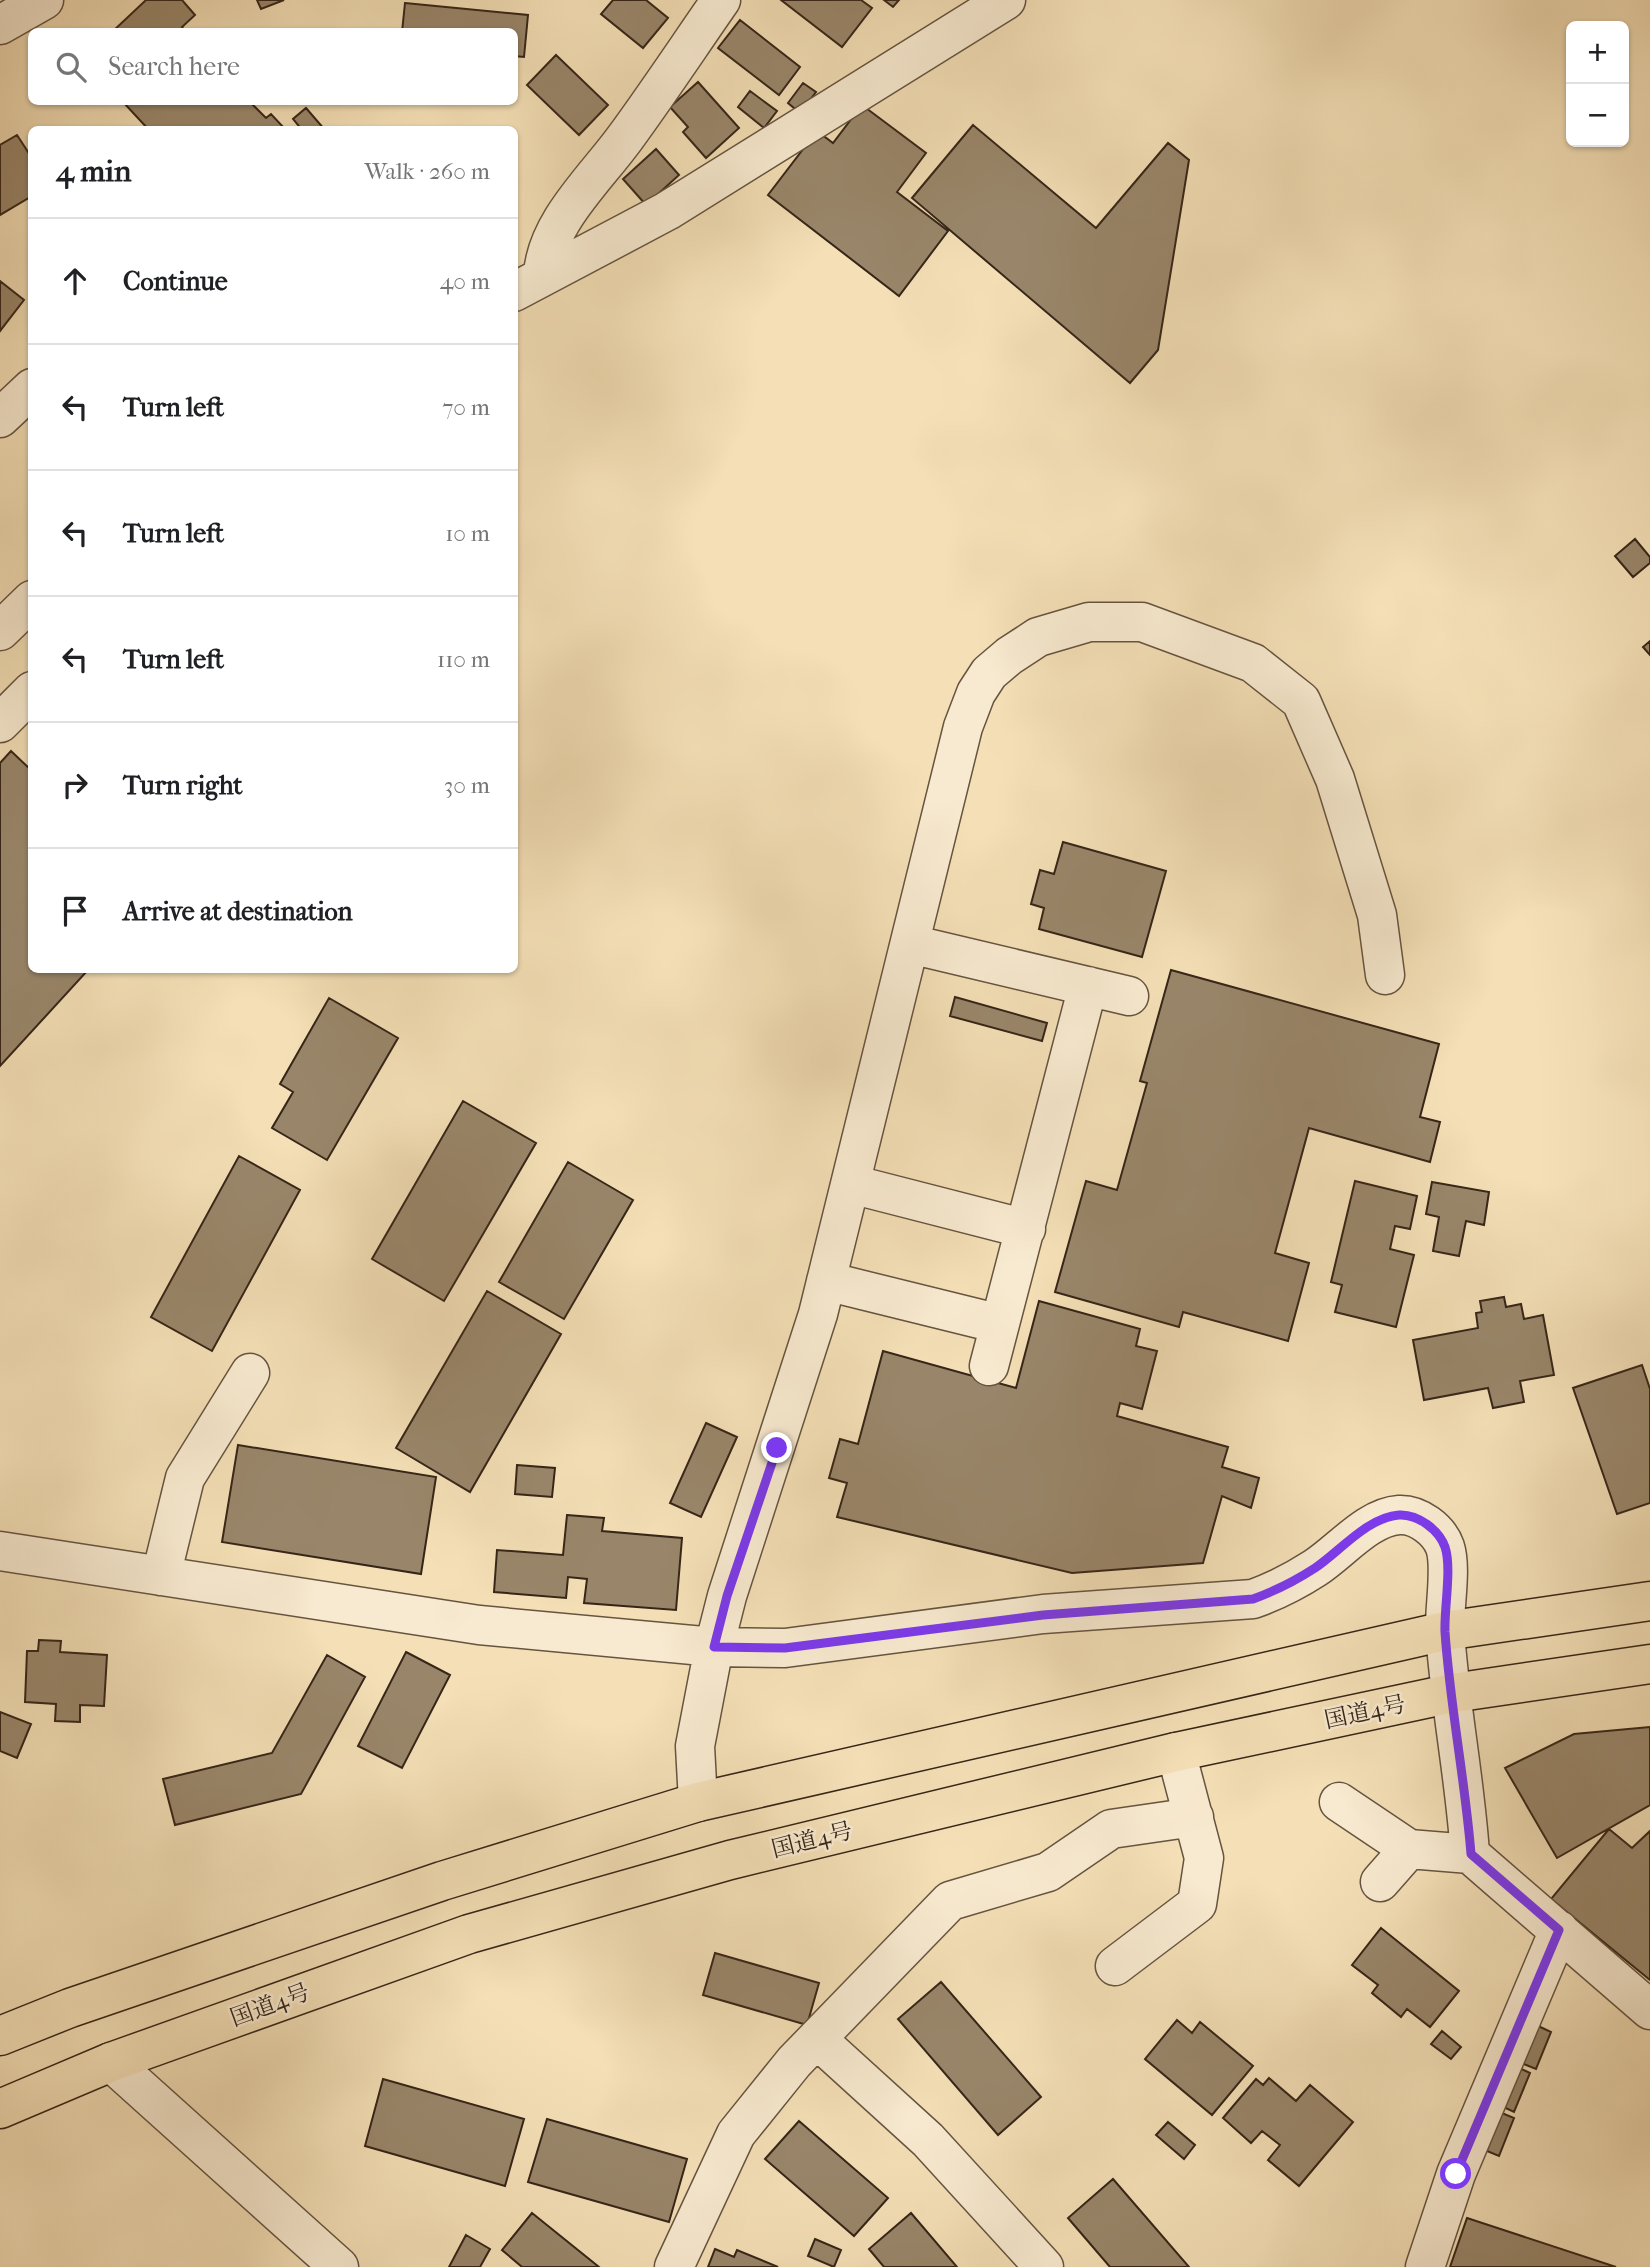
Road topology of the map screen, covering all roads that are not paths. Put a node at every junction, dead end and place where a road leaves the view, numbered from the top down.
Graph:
1 (44, 0) edge
2 (721, 0) edge
3 (1006, 0) edge
4 (0, 25) edge
5 (529, 283) edge
6 (28, 392) edge
7 (0, 418) edge
8 (28, 604) edge
9 (0, 631) edge
10 (28, 695) edge
11 (0, 723) edge
12 (910, 944) junction
13 (1385, 975) dead end
14 (1088, 986) junction
15 (1129, 996) dead end
16 (851, 1184) junction
17 (1026, 1229) junction
18 (826, 1281) junction
19 (1000, 1324) junction
20 (989, 1366) dead end
21 (250, 1373) dead end
22 (0, 1551) edge
23 (161, 1576) junction
24 (1650, 1601) edge
25 (1445, 1631) junction
26 (714, 1647) junction
27 (1650, 1664) edge
28 (1452, 1693) junction
29 (1176, 1752) junction
30 (698, 1802) junction
31 (1339, 1802) dead end
32 (1194, 1817) junction
33 (1409, 1849) junction
34 (1471, 1854) junction
35 (1380, 1882) dead end
36 (1559, 1930) junction
37 (1115, 1966) dead end
38 (1650, 2010) edge
39 (0, 2036) edge
40 (818, 2040) junction
41 (111, 2062) junction
42 (0, 2109) edge
43 (339, 2267) edge
44 (674, 2267) edge
45 (1044, 2267) edge
46 (1425, 2267) edge

1 - 4 street
2 - 5 street
3 - 5 street
6 - 7 street
8 - 9 street
10 - 11 street
12 - 13 street
12 - 14 street
12 - 16 street
14 - 15 street
14 - 17 street
16 - 17 street
16 - 18 street
17 - 19 street
18 - 19 street
18 - 26 street
19 - 20 street
21 - 23 street
22 - 23 street
23 - 26 street
24 - 25 highway
25 - 26 street
25 - 28 street
25 - 30 highway
26 - 30 street
27 - 28 highway, 国道4号
28 - 29 highway, 国道4号
28 - 34 street
29 - 32 street
29 - 41 highway, 国道4号
30 - 39 highway
31 - 33 street
32 - 37 street
32 - 40 street
33 - 34 street
33 - 35 street
34 - 36 street
36 - 38 street
36 - 46 street
40 - 44 street
40 - 45 street
41 - 42 highway, 国道4号
41 - 43 street

